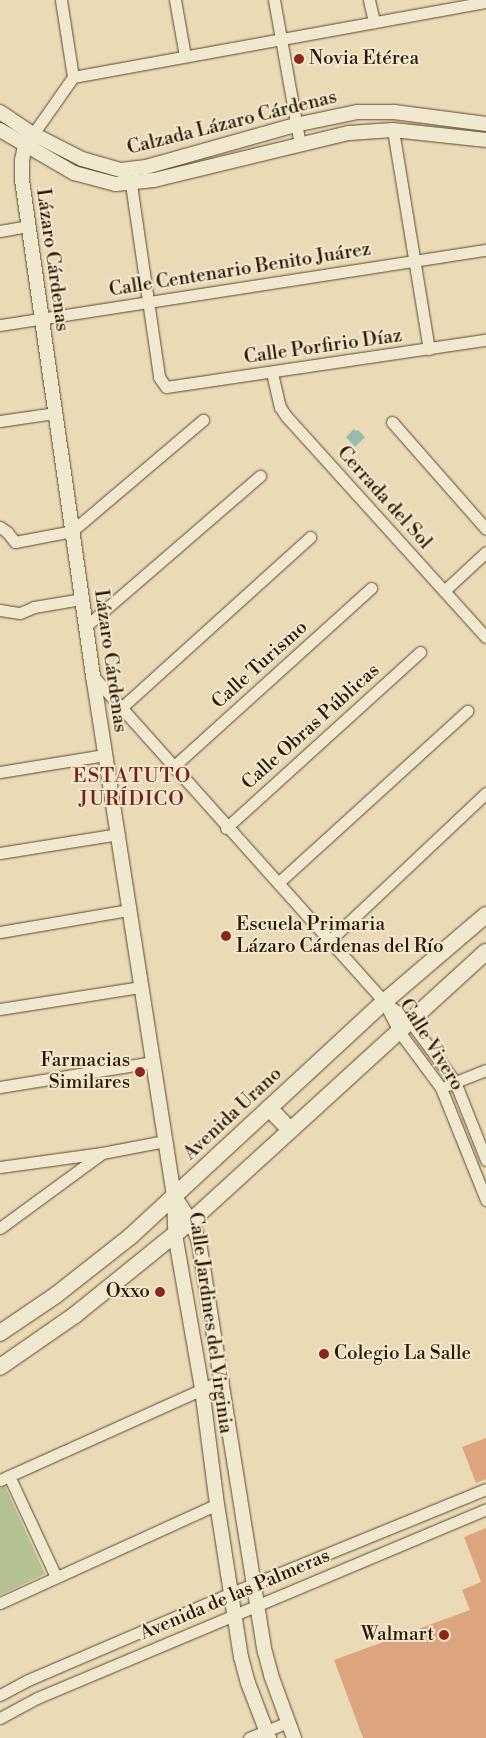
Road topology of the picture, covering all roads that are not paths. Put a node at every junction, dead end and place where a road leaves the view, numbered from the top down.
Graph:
1 (60, 0) edge
2 (175, 0) edge
3 (274, 0) edge
4 (369, 0) edge
5 (486, 2) edge
6 (461, 3) edge
7 (374, 22) junction
8 (281, 39) junction
9 (185, 56) junction
10 (73, 77) junction
11 (0, 112) edge
12 (486, 124) edge
13 (295, 125) junction
14 (0, 130) edge
15 (393, 130) junction
16 (34, 134) junction
17 (486, 140) edge
18 (300, 144) junction
19 (25, 145) junction
20 (131, 184) junction
21 (28, 226) junction
22 (0, 231) edge
23 (486, 250) edge
24 (414, 260) junction
25 (147, 302) junction
26 (42, 318) junction
27 (0, 325) edge
28 (486, 340) edge
29 (429, 349) junction
30 (272, 372) junction
31 (55, 413) junction
32 (203, 420) dead end
33 (0, 422) edge
34 (392, 422) dead end
35 (260, 476) dead end
36 (0, 527) edge
37 (486, 529) edge
38 (72, 531) junction
39 (310, 537) dead end
40 (486, 552) edge
41 (371, 588) dead end
42 (444, 591) junction
43 (82, 599) junction
44 (0, 610) edge
45 (86, 626) junction
46 (486, 637) edge
47 (420, 652) dead end
48 (93, 676) junction
49 (121, 708) junction
50 (467, 711) dead end
51 (105, 755) junction
52 (173, 767) junction
53 (0, 772) edge
54 (486, 793) edge
55 (226, 828) junction
56 (118, 834) junction
57 (0, 853) edge
58 (278, 883) junction
59 (129, 910) junction
60 (486, 915) edge
61 (0, 932) edge
62 (329, 941) junction
63 (486, 952) edge
64 (141, 987) junction
65 (384, 1002) junction
66 (0, 1009) edge
67 (403, 1025) junction
68 (153, 1062) junction
69 (486, 1070) edge
70 (455, 1082) junction
71 (0, 1087) edge
72 (441, 1088) junction
73 (269, 1108) junction
74 (290, 1130) junction
75 (165, 1140) junction
76 (102, 1152) junction
77 (486, 1160) edge
78 (0, 1167) edge
79 (481, 1173) edge
80 (174, 1196) junction
81 (486, 1200) edge
82 (191, 1221) junction
83 (0, 1228) edge
84 (175, 1234) junction
85 (0, 1333) edge
86 (0, 1367) edge
87 (223, 1380) junction
88 (202, 1389) junction
89 (5, 1478) edge
90 (486, 1489) edge
91 (217, 1504) junction
92 (486, 1509) edge
93 (404, 1522) junction
94 (412, 1540) junction
95 (56, 1577) junction
96 (254, 1584) junction
97 (231, 1593) junction
98 (0, 1603) edge
99 (257, 1604) junction
100 (234, 1614) junction
101 (28, 1680) junction
102 (0, 1695) edge
103 (37, 1698) junction
104 (0, 1718) edge
105 (288, 1722) junction
106 (268, 1734) edge
107 (249, 1738) edge
108 (294, 1738) edge

1 - 10 street
2 - 9 street
3 - 8 street
4 - 7 street
5 - 6 street
6 - 7 street
7 - 8 street
8 - 9 street
8 - 13 street
9 - 10 street
10 - 16 street
11 - 16 street, Calzada Lázaro Cárdenas
12 - 13 street, Calzada Lázaro Cárdenas
13 - 16 street, Calzada Lázaro Cárdenas
13 - 18 street
14 - 19 street, Calzada Lázaro Cárdenas
15 - 17 street, Calzada Lázaro Cárdenas
15 - 18 street, Calzada Lázaro Cárdenas
15 - 24 street
16 - 19 street
18 - 20 street, Calzada Lázaro Cárdenas
19 - 20 street, Calzada Lázaro Cárdenas
19 - 21 street, Lázaro Cárdenas
20 - 25 street
21 - 22 street
21 - 26 street, Lázaro Cárdenas
23 - 24 street, Calle Centenario Benito Juárez
24 - 25 street, Calle Centenario Benito Juárez
24 - 29 street
25 - 26 street, Calle Centenario Benito Juárez
25 - 30 street, Calle Porfirio Díaz
26 - 27 street, Calle Centenario Benito Juárez
26 - 31 street, Lázaro Cárdenas
28 - 29 street, Calle Porfirio Díaz
29 - 30 street, Calle Porfirio Díaz
30 - 42 street, Cerrada del Sol
31 - 33 street
31 - 38 street, Lázaro Cárdenas
32 - 38 street
34 - 37 street
35 - 45 street
36 - 38 street
38 - 43 street, Lázaro Cárdenas
39 - 49 street
40 - 42 street
41 - 52 street, Calle Turismo
42 - 46 street, Cerrada del Sol
43 - 44 street
43 - 45 street, Lázaro Cárdenas
45 - 48 street, Lázaro Cárdenas
47 - 55 street, Calle Obras Públicas
48 - 49 street, Calle Vivero
48 - 51 street, Lázaro Cárdenas
49 - 52 street, Calle Vivero
50 - 58 street
51 - 53 street
51 - 56 street, Lázaro Cárdenas
52 - 55 street, Calle Vivero
54 - 62 street
55 - 58 street, Calle Vivero
56 - 57 street
56 - 59 street, Lázaro Cárdenas
58 - 62 street, Calle Vivero
59 - 61 street
59 - 64 street, Lázaro Cárdenas
60 - 65 main road, Avenida Urano
62 - 65 street, Calle Vivero
63 - 67 main road
64 - 66 street
64 - 68 street, Lázaro Cárdenas
65 - 67 street, Calle Vivero
65 - 73 main road, Avenida Urano
67 - 70 street, Calle Vivero
67 - 72 street, Calle Vivero
67 - 74 main road
68 - 71 street
68 - 75 street, Lázaro Cárdenas
69 - 70 street
70 - 72 street
70 - 77 street, Calle Vivero
72 - 79 street, Calle Vivero
73 - 74 main road
73 - 80 main road, Avenida Urano
74 - 82 main road
75 - 76 street
75 - 80 street, Lázaro Cárdenas
76 - 78 street
76 - 83 street
79 - 81 street, Calle Vivero
80 - 82 street, Calle Jardines del Virginia
80 - 84 street, Calle Jardines del Virginia
80 - 85 main road, Avenida Urano
82 - 84 main road
82 - 87 street, Calle Jardines del Virginia
84 - 86 main road
84 - 88 street, Calle Jardines del Virginia
87 - 88 street
87 - 96 street, Calle Jardines del Virginia
88 - 89 street
88 - 91 street, Calle Jardines del Virginia
89 - 95 street
90 - 93 street, Avenida de las Palmeras
91 - 95 street
91 - 97 street, Calle Jardines del Virginia
92 - 94 street, Avenida de las Palmeras
93 - 94 street
93 - 96 street, Avenida de las Palmeras
94 - 99 street, Avenida de las Palmeras
95 - 98 street
96 - 97 street, Avenida de las Palmeras
96 - 99 street, Calle Jardines del Virginia
97 - 100 street, Calle Jardines del Virginia
97 - 101 street, Avenida de las Palmeras
99 - 100 street, Avenida de las Palmeras
99 - 105 street, Calle Jardines del Virginia
100 - 103 street, Avenida de las Palmeras
100 - 106 street, Calle Jardines del Virginia
101 - 102 street, Avenida de las Palmeras
101 - 103 street
103 - 104 street, Avenida de las Palmeras
105 - 106 street
105 - 108 street, Calle Jardines del Virginia
106 - 107 street

